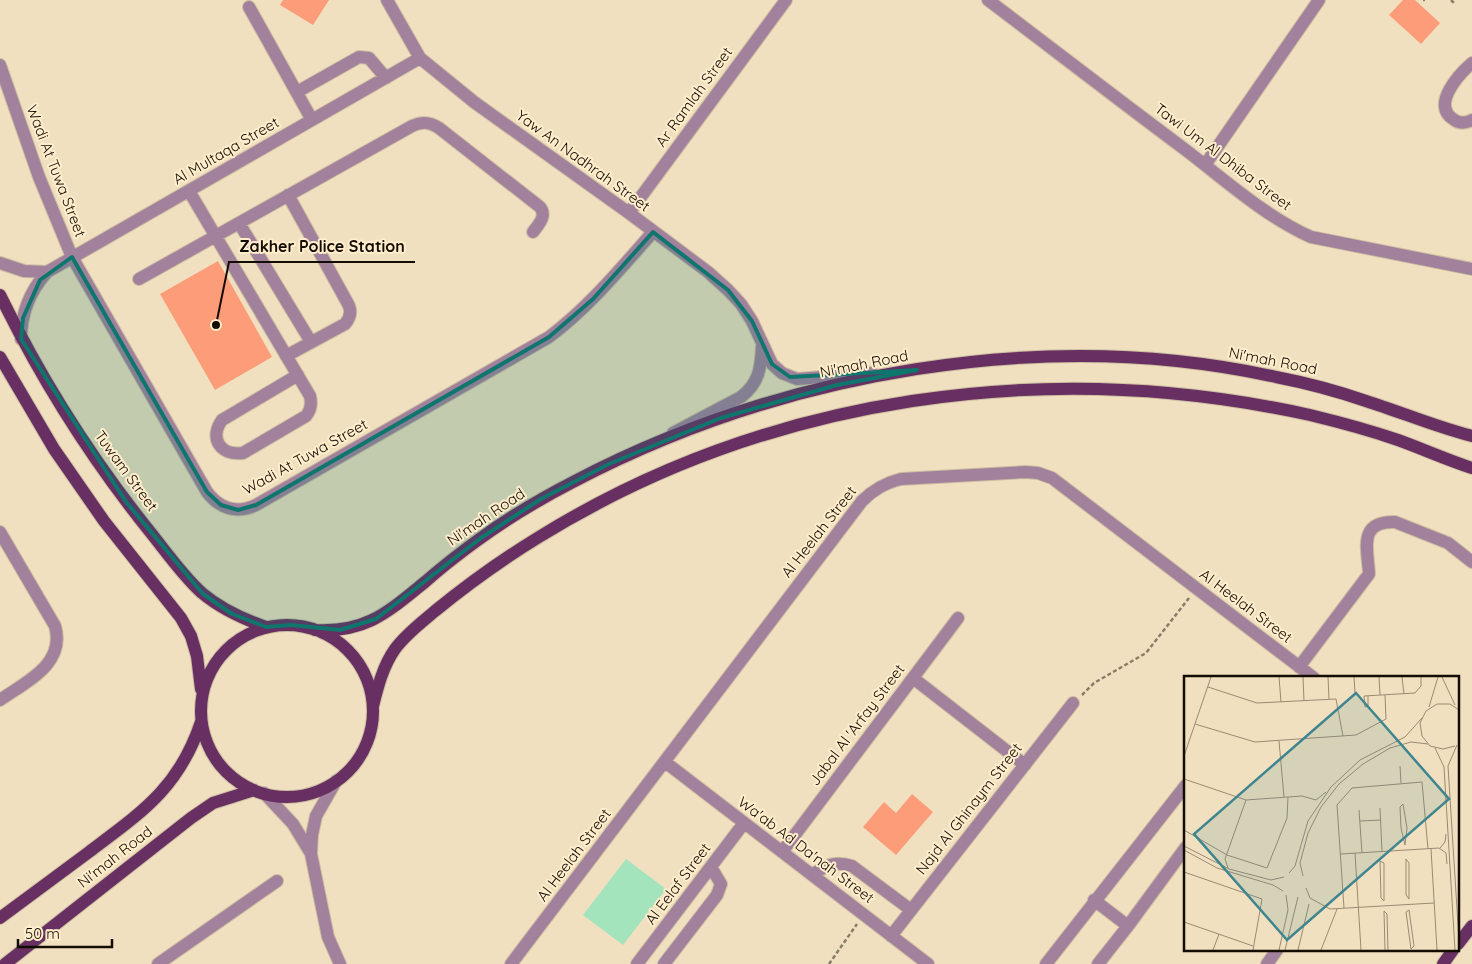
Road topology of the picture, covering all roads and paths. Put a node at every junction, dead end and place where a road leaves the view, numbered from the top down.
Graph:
1 (387, 0) edge
2 (786, 0) edge
3 (988, 0) edge
4 (1319, 0) edge
5 (1451, 0) edge
6 (1455, 0) edge
7 (249, 7) dead end
8 (420, 58) junction
9 (1472, 63) edge
10 (0, 65) edge
11 (386, 78) junction
12 (297, 92) junction
13 (312, 120) junction
14 (1472, 120) edge
15 (1205, 165) junction
16 (189, 191) junction
17 (288, 196) junction
18 (629, 213) junction
19 (239, 223) junction
20 (533, 232) dead end
21 (653, 232) junction
22 (216, 237) junction
23 (72, 257) junction
24 (0, 263) edge
25 (1472, 269) edge
26 (47, 272) junction
27 (139, 280) dead end
28 (0, 296) edge
29 (22, 339) junction
30 (311, 342) junction
31 (762, 346) junction
32 (286, 356) junction
33 (0, 357) edge
34 (917, 370) junction
35 (298, 375) junction
36 (1472, 436) edge
37 (646, 447) junction
38 (1472, 468) edge
39 (0, 532) edge
40 (1472, 562) edge
41 (1197, 589) junction
42 (958, 618) dead end
43 (266, 627) junction
44 (315, 630) junction
45 (1300, 667) junction
46 (1311, 676) edge
47 (913, 678) junction
48 (202, 697) junction
49 (0, 700) edge
50 (1073, 703) joint
51 (372, 706) junction
52 (201, 722) junction
53 (665, 762) junction
54 (1025, 765) junction
55 (336, 781) junction
56 (1184, 788) edge
57 (259, 792) junction
58 (744, 823) junction
59 (1184, 850) edge
60 (782, 852) junction
61 (311, 854) junction
62 (711, 867) junction
63 (812, 875) junction
64 (277, 881) dead end
65 (1094, 900) junction
66 (911, 910) junction
67 (863, 914) junction
68 (0, 918) edge
69 (1128, 926) junction
70 (1472, 926) edge
71 (891, 936) junction
72 (1460, 941) edge
73 (1276, 952) edge
74 (1452, 952) edge
75 (5, 964) edge
76 (158, 964) edge
77 (340, 964) edge
78 (511, 964) edge
79 (638, 964) edge
80 (664, 964) edge
81 (829, 964) edge
82 (928, 964) edge
83 (1046, 964) edge
84 (1098, 964) edge
85 (1267, 964) edge
86 (1443, 964) edge

1 - 8 street, Yaw An Nadhrah Street
2 - 18 street, Ar Ramlah Street
3 - 15 street, Tawi Um Al Dhiba Street
4 - 15 street
5 - 6 path
7 - 12 street
8 - 11 street, Al Multaqa Street
8 - 18 street, Yaw An Nadhrah Street
9 - 14 street
10 - 23 street, Wadi At Tuwa Street
11 - 12 street
11 - 13 street, Al Multaqa Street
12 - 13 street
13 - 16 street, Al Multaqa Street
15 - 25 street, Tawi Um Al Dhiba Street
16 - 22 street
16 - 23 street, Al Multaqa Street
17 - 19 street
17 - 20 street
17 - 30 street
18 - 21 street, Yaw An Nadhrah Street
19 - 22 street
19 - 30 street
21 - 23 street, Wadi At Tuwa Street
21 - 31 street, Yaw An Nadhrah Street
22 - 27 street
22 - 32 street
23 - 26 street, Al Multaqa Street
24 - 26 street
26 - 29 street, Al Multaqa Street
28 - 29 main road, Tuwam Street
29 - 43 main road, Tuwam Street
30 - 32 street
31 - 34 street, Yaw An Nadhrah Street
31 - 37 street, Yaw An Nadhrah Street
32 - 35 street
33 - 48 main road
34 - 36 main road, Ni'mah Road
34 - 37 main road, Ni'mah Road
35 - 35 street
37 - 44 main road, Ni'mah Road
38 - 51 main road
39 - 49 street
40 - 45 street
41 - 45 street, Al Heelah Street
41 - 50 path
41 - 53 street, Al Heelah Street
42 - 47 street, Jabal Al 'Arfay Street
43 - 44 main road
43 - 48 main road
44 - 51 main road
45 - 46 street, Al Heelah Street
47 - 54 street
47 - 60 street, Jabal Al 'Arfay Street
48 - 52 main road
50 - 54 street, Najd Al Ghinaym Street
51 - 55 main road
52 - 57 main road
52 - 68 main road, Ni'mah Road
53 - 58 street, Wa'ab Ad Da'nah Street
53 - 78 street, Al Heelah Street
54 - 66 street, Najd Al Ghinaym Street
55 - 57 main road
55 - 61 street
56 - 65 street
57 - 61 street
57 - 75 main road, Ni'mah Road
58 - 60 street, Wa'ab Ad Da'nah Street
58 - 62 street, Al Eelaf Street
59 - 69 street
60 - 63 street, Wa'ab Ad Da'nah Street
61 - 77 street
62 - 79 street, Al Eelaf Street
62 - 80 street
63 - 66 street
63 - 67 street, Wa'ab Ad Da'nah Street
64 - 76 street
65 - 69 street
65 - 83 street
66 - 71 street, Najd Al Ghinaym Street
67 - 71 street, Wa'ab Ad Da'nah Street
67 - 81 path
69 - 84 street
70 - 72 main road
71 - 82 street, Wa'ab Ad Da'nah Street
73 - 85 street
74 - 86 main road

